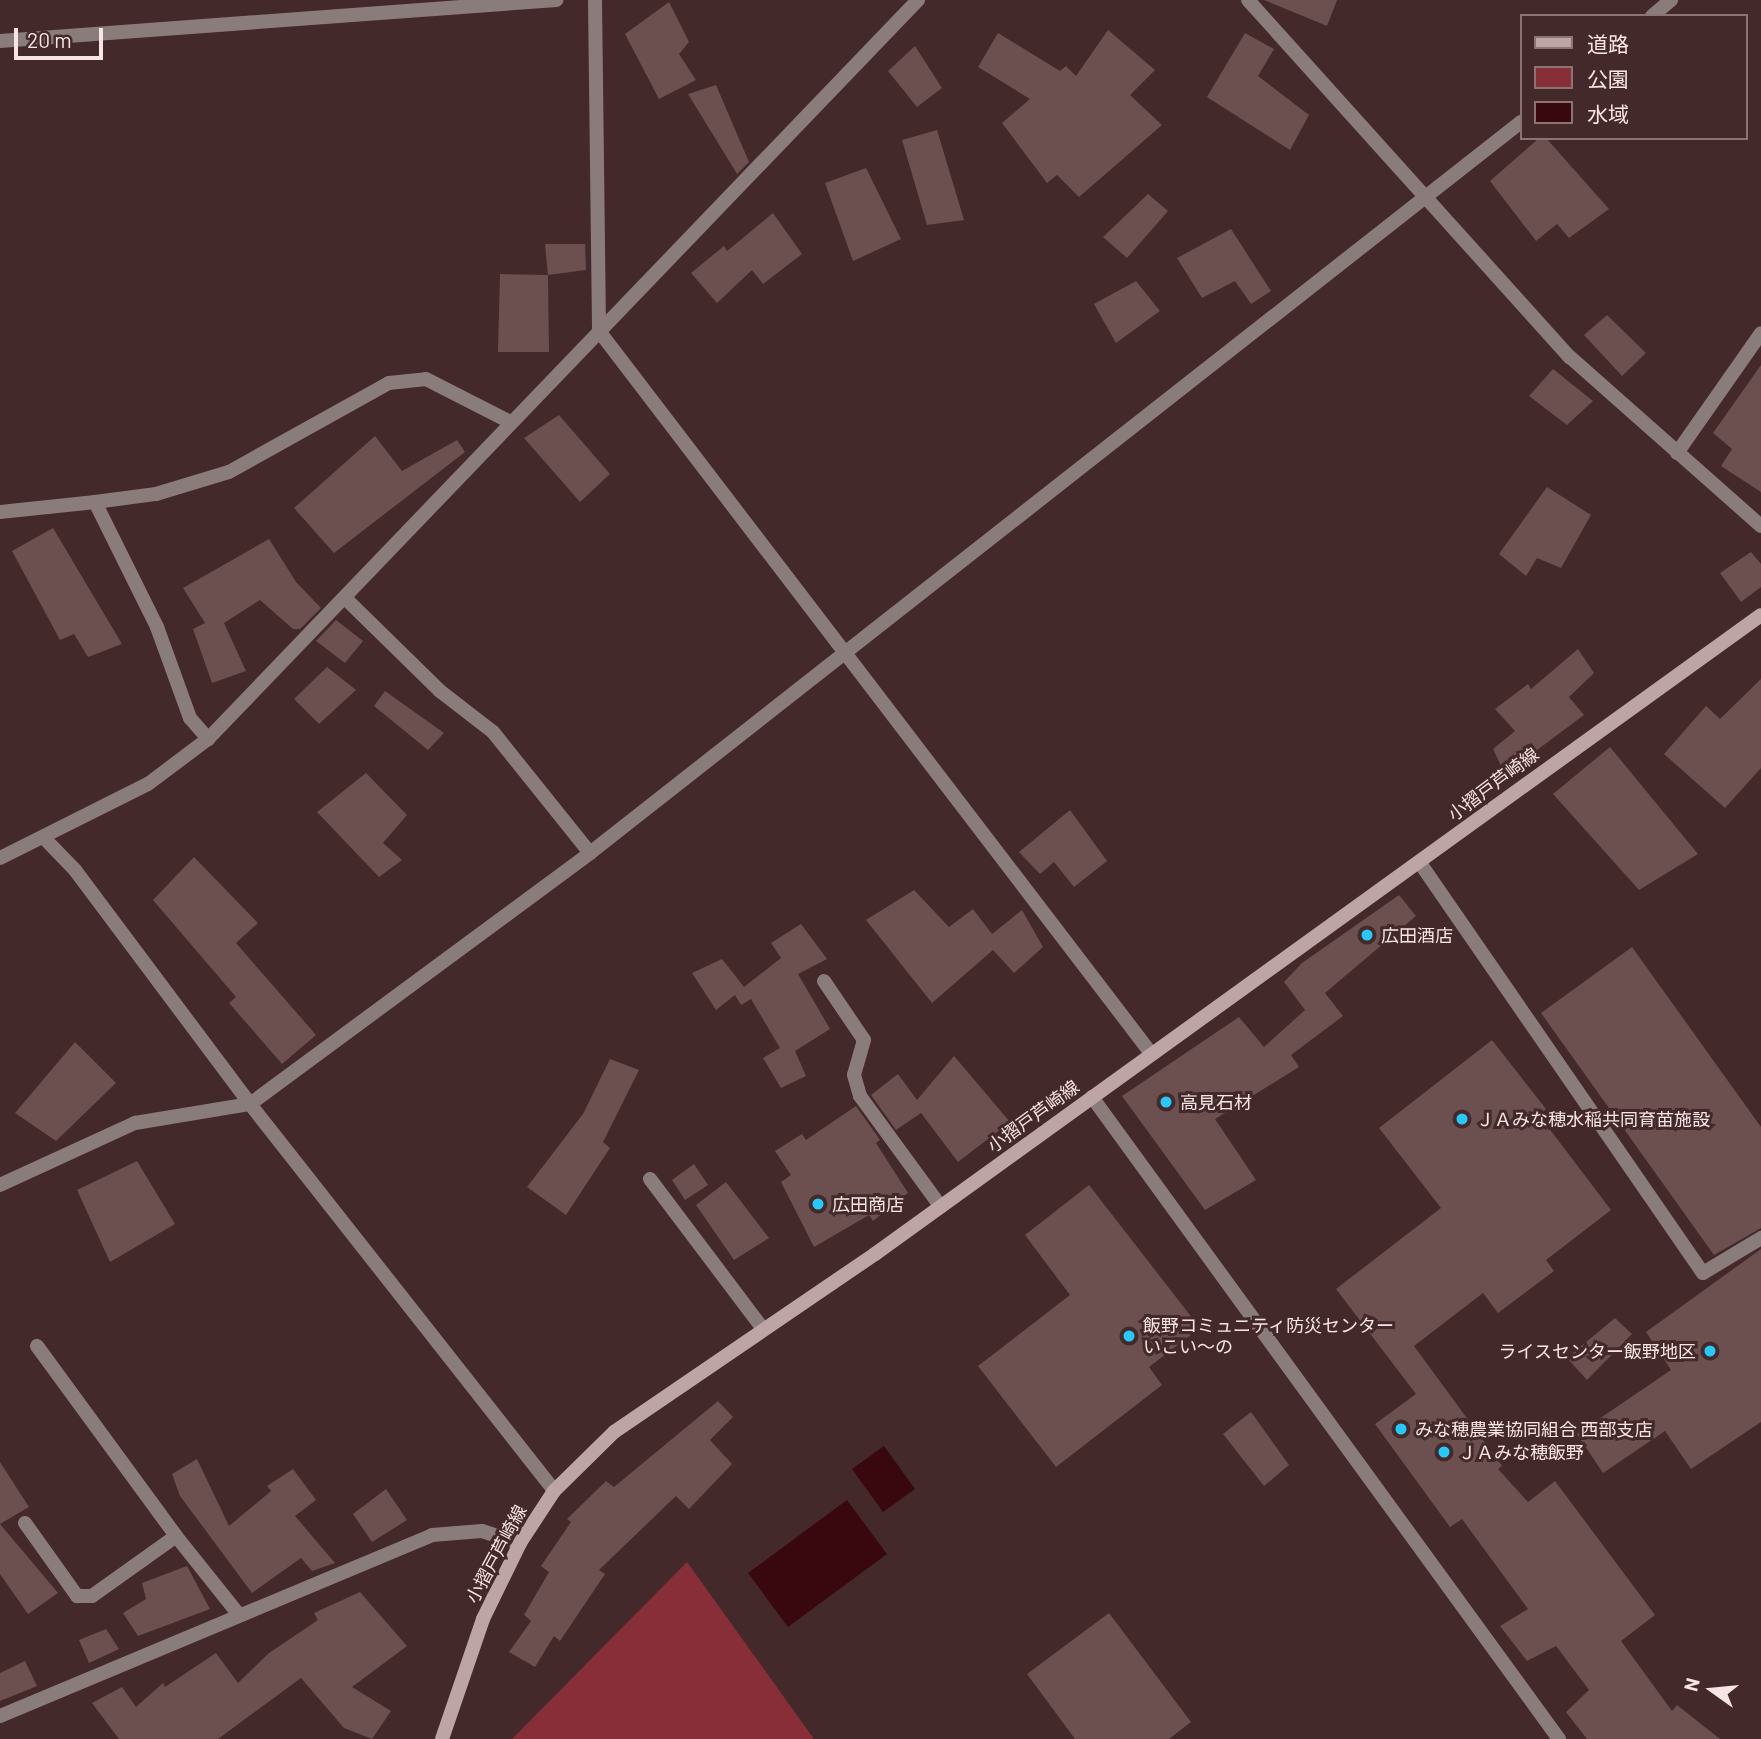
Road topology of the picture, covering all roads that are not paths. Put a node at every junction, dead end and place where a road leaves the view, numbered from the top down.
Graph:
1 (555, 0) edge
2 (595, 0) edge
3 (918, 0) edge
4 (1248, 0) edge
5 (1671, 0) edge
6 (1654, 14) edge
7 (0, 41) edge
8 (1520, 123) edge
9 (1428, 198) junction
10 (599, 331) junction
11 (1761, 333) edge
12 (510, 422) junction
13 (1677, 453) junction
14 (95, 502) junction
15 (0, 512) edge
16 (1761, 526) edge
17 (345, 598) junction
18 (1761, 615) edge
19 (845, 655) junction
20 (208, 739) junction
21 (45, 839) junction
22 (590, 853) junction
23 (0, 858) edge
24 (1420, 863) junction
25 (824, 981) dead end
26 (1150, 1052) junction
27 (1092, 1097) junction
28 (250, 1104) junction
29 (650, 1179) dead end
30 (0, 1185) edge
31 (941, 1206) junction
32 (1761, 1238) edge
33 (763, 1329) junction
34 (37, 1346) dead end
35 (554, 1491) junction
36 (25, 1523) dead end
37 (176, 1535) junction
38 (520, 1543) junction
39 (239, 1615) junction
40 (0, 1716) edge
41 (442, 1739) edge
42 (1559, 1739) edge

1 - 7 street
2 - 10 street
3 - 10 street
4 - 9 street
5 - 6 street
8 - 9 street
9 - 13 street
9 - 19 street
10 - 12 street
10 - 19 street
11 - 13 street
12 - 14 street
12 - 17 street
13 - 16 street
14 - 15 street
14 - 20 street
17 - 20 street
17 - 22 street
18 - 24 main road, 小摺戸芦崎線
19 - 22 street
19 - 26 street
20 - 21 street
21 - 23 street
21 - 28 street
22 - 28 street
24 - 26 main road, 小摺戸芦崎線
24 - 32 street
25 - 31 street
26 - 27 main road, 小摺戸芦崎線
27 - 31 main road, 小摺戸芦崎線
27 - 42 street
28 - 30 street
28 - 35 street
29 - 33 street
31 - 33 main road, 小摺戸芦崎線
33 - 35 main road, 小摺戸芦崎線
34 - 37 street
35 - 38 main road, 小摺戸芦崎線
36 - 37 street
37 - 39 street
38 - 39 street
38 - 41 main road, 小摺戸芦崎線
39 - 40 street

